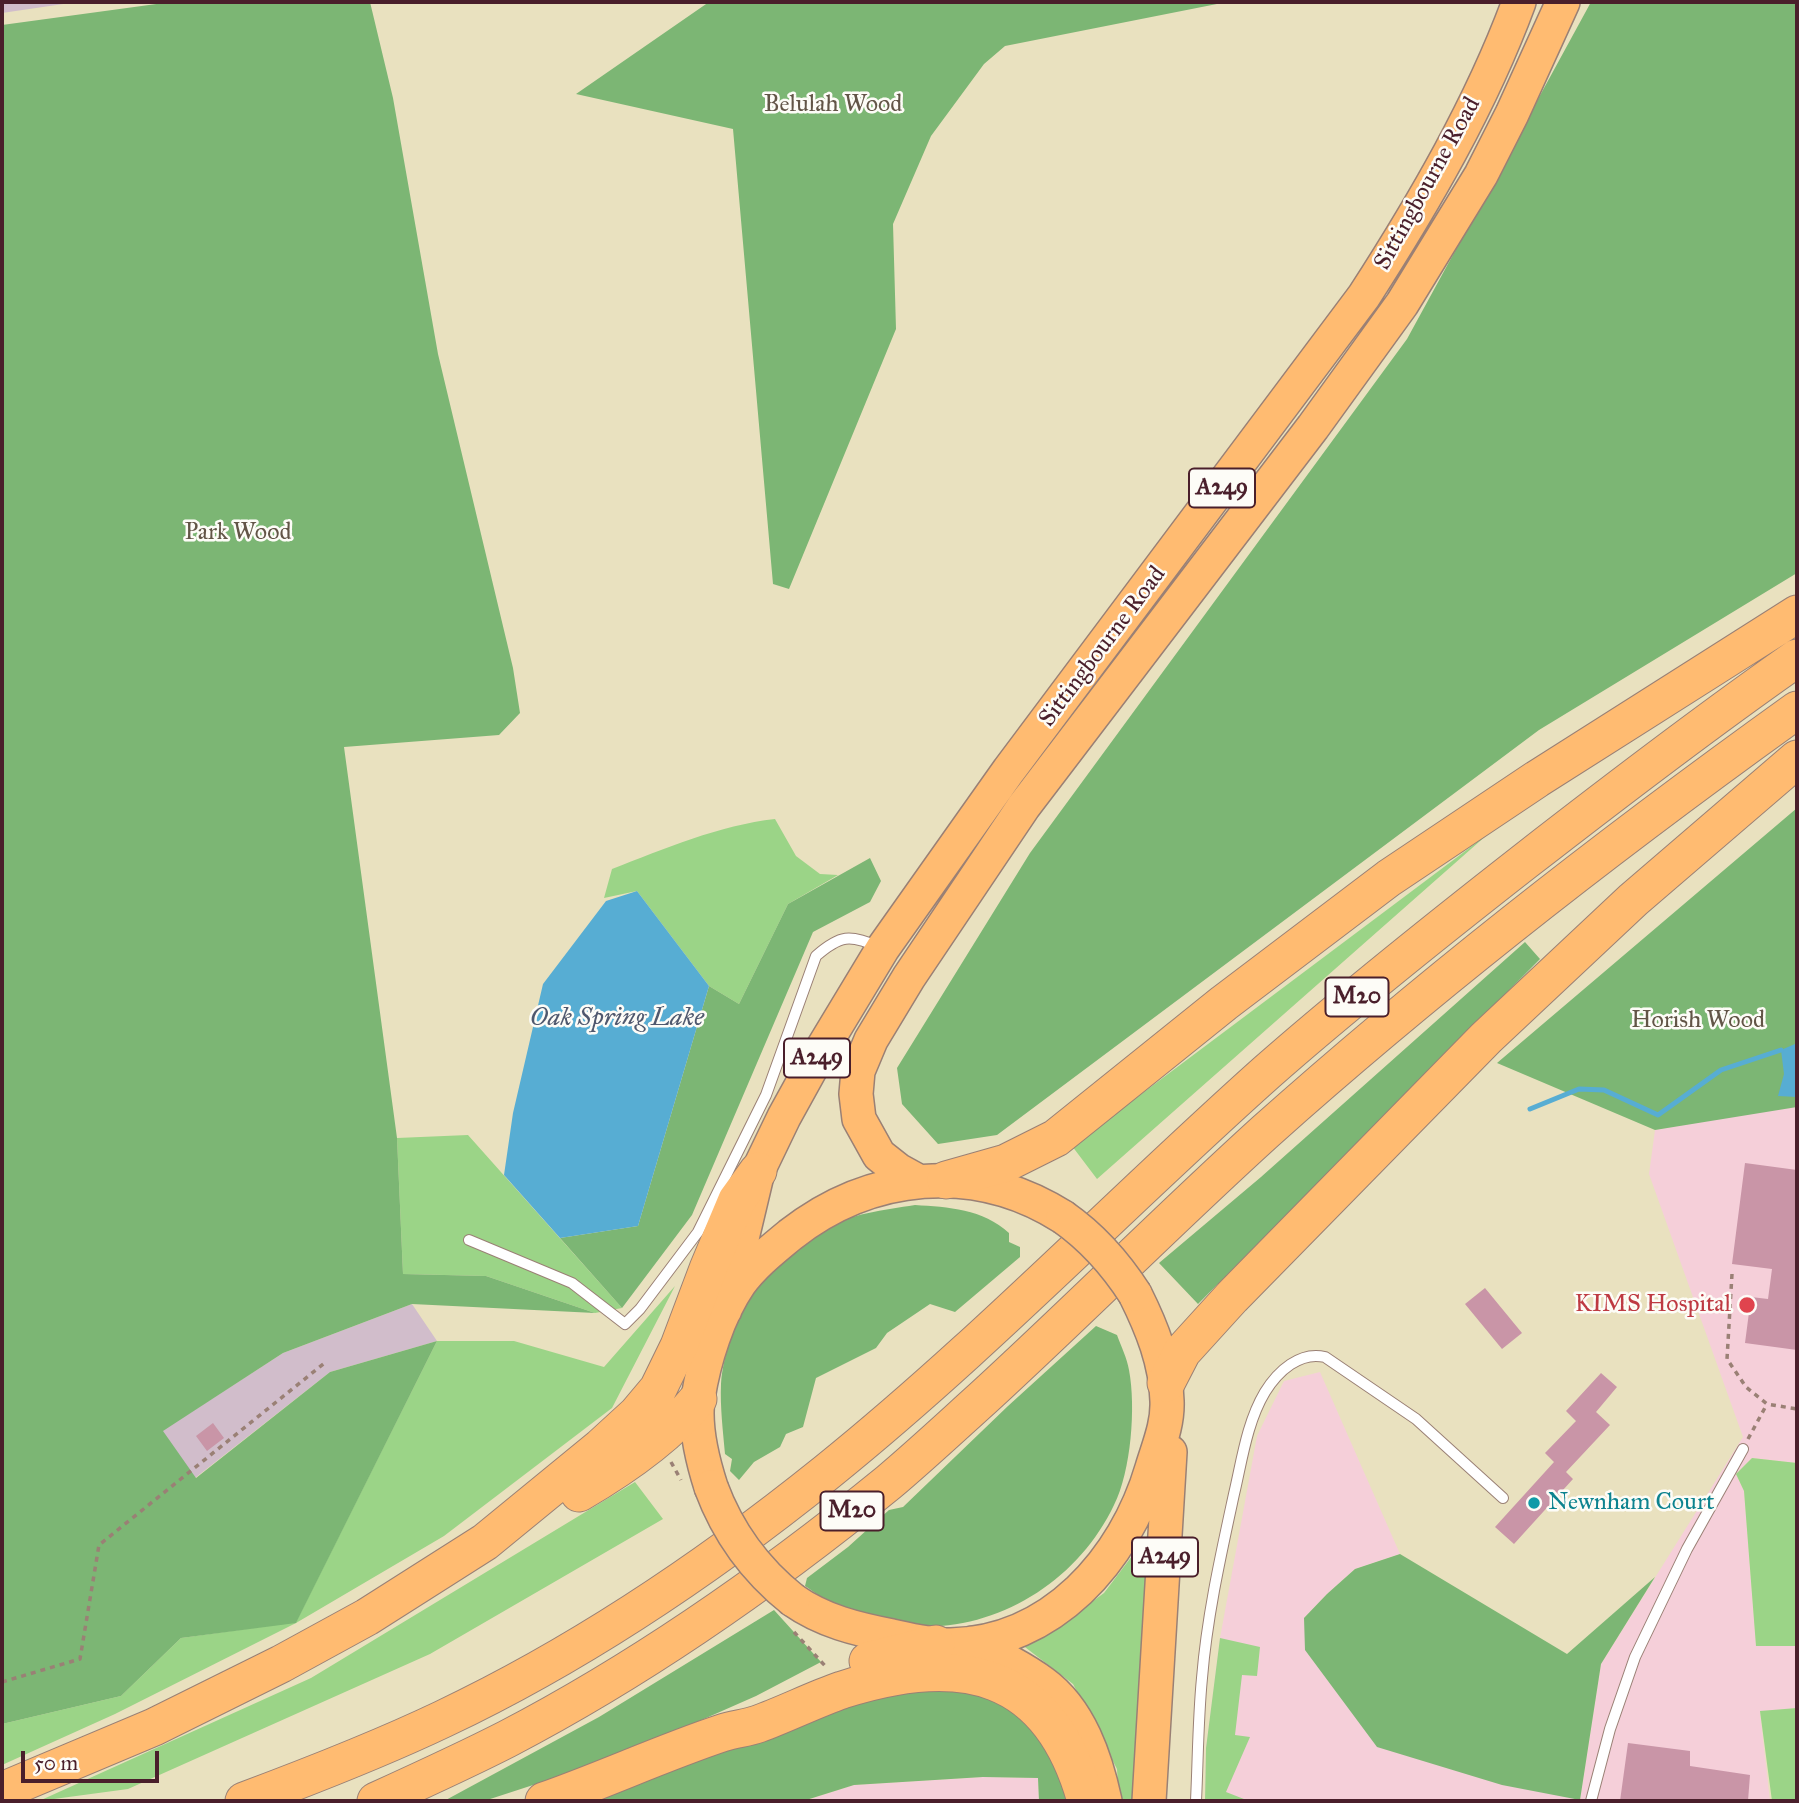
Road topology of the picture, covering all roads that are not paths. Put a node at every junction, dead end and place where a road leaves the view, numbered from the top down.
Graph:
1 (1519, 2) edge
2 (1563, 2) edge
3 (1797, 614) edge
4 (1797, 657) edge
5 (1797, 710) edge
6 (1797, 759) edge
7 (883, 948) junction
8 (758, 1171) junction
9 (932, 1180) junction
10 (469, 1240) dead end
11 (725, 1310) junction
12 (1166, 1383) junction
13 (698, 1399) junction
14 (1167, 1421) junction
15 (1743, 1449) road end
16 (1503, 1497) dead end
17 (485, 1542) junction
18 (972, 1643) junction
19 (936, 1644) junction
20 (723, 1733) junction
21 (2, 1791) edge
22 (244, 1801) edge
23 (376, 1801) edge
24 (544, 1801) edge
25 (1086, 1801) edge
26 (1105, 1801) edge
27 (1149, 1801) edge
28 (1196, 1801) edge
29 (1591, 1801) edge

1 - 7 highway, Sittingbourne Road / A249
2 - 9 highway, Sittingbourne Road / A249
3 - 9 highway
4 - 22 highway, M20
5 - 23 highway, M20
6 - 12 highway
7 - 8 highway, Sittingbourne Road / A249
7 - 10 lane
8 - 11 highway, Sittingbourne Road / A249
8 - 17 highway
9 - 11 highway
9 - 12 highway, bridge
11 - 13 highway
12 - 14 highway
13 - 17 highway
13 - 19 highway, bridge
14 - 18 highway
14 - 27 highway, A249
15 - 29 lane
16 - 28 lane
17 - 21 highway
18 - 19 highway
18 - 26 highway
19 - 20 highway
20 - 24 highway
20 - 25 highway

